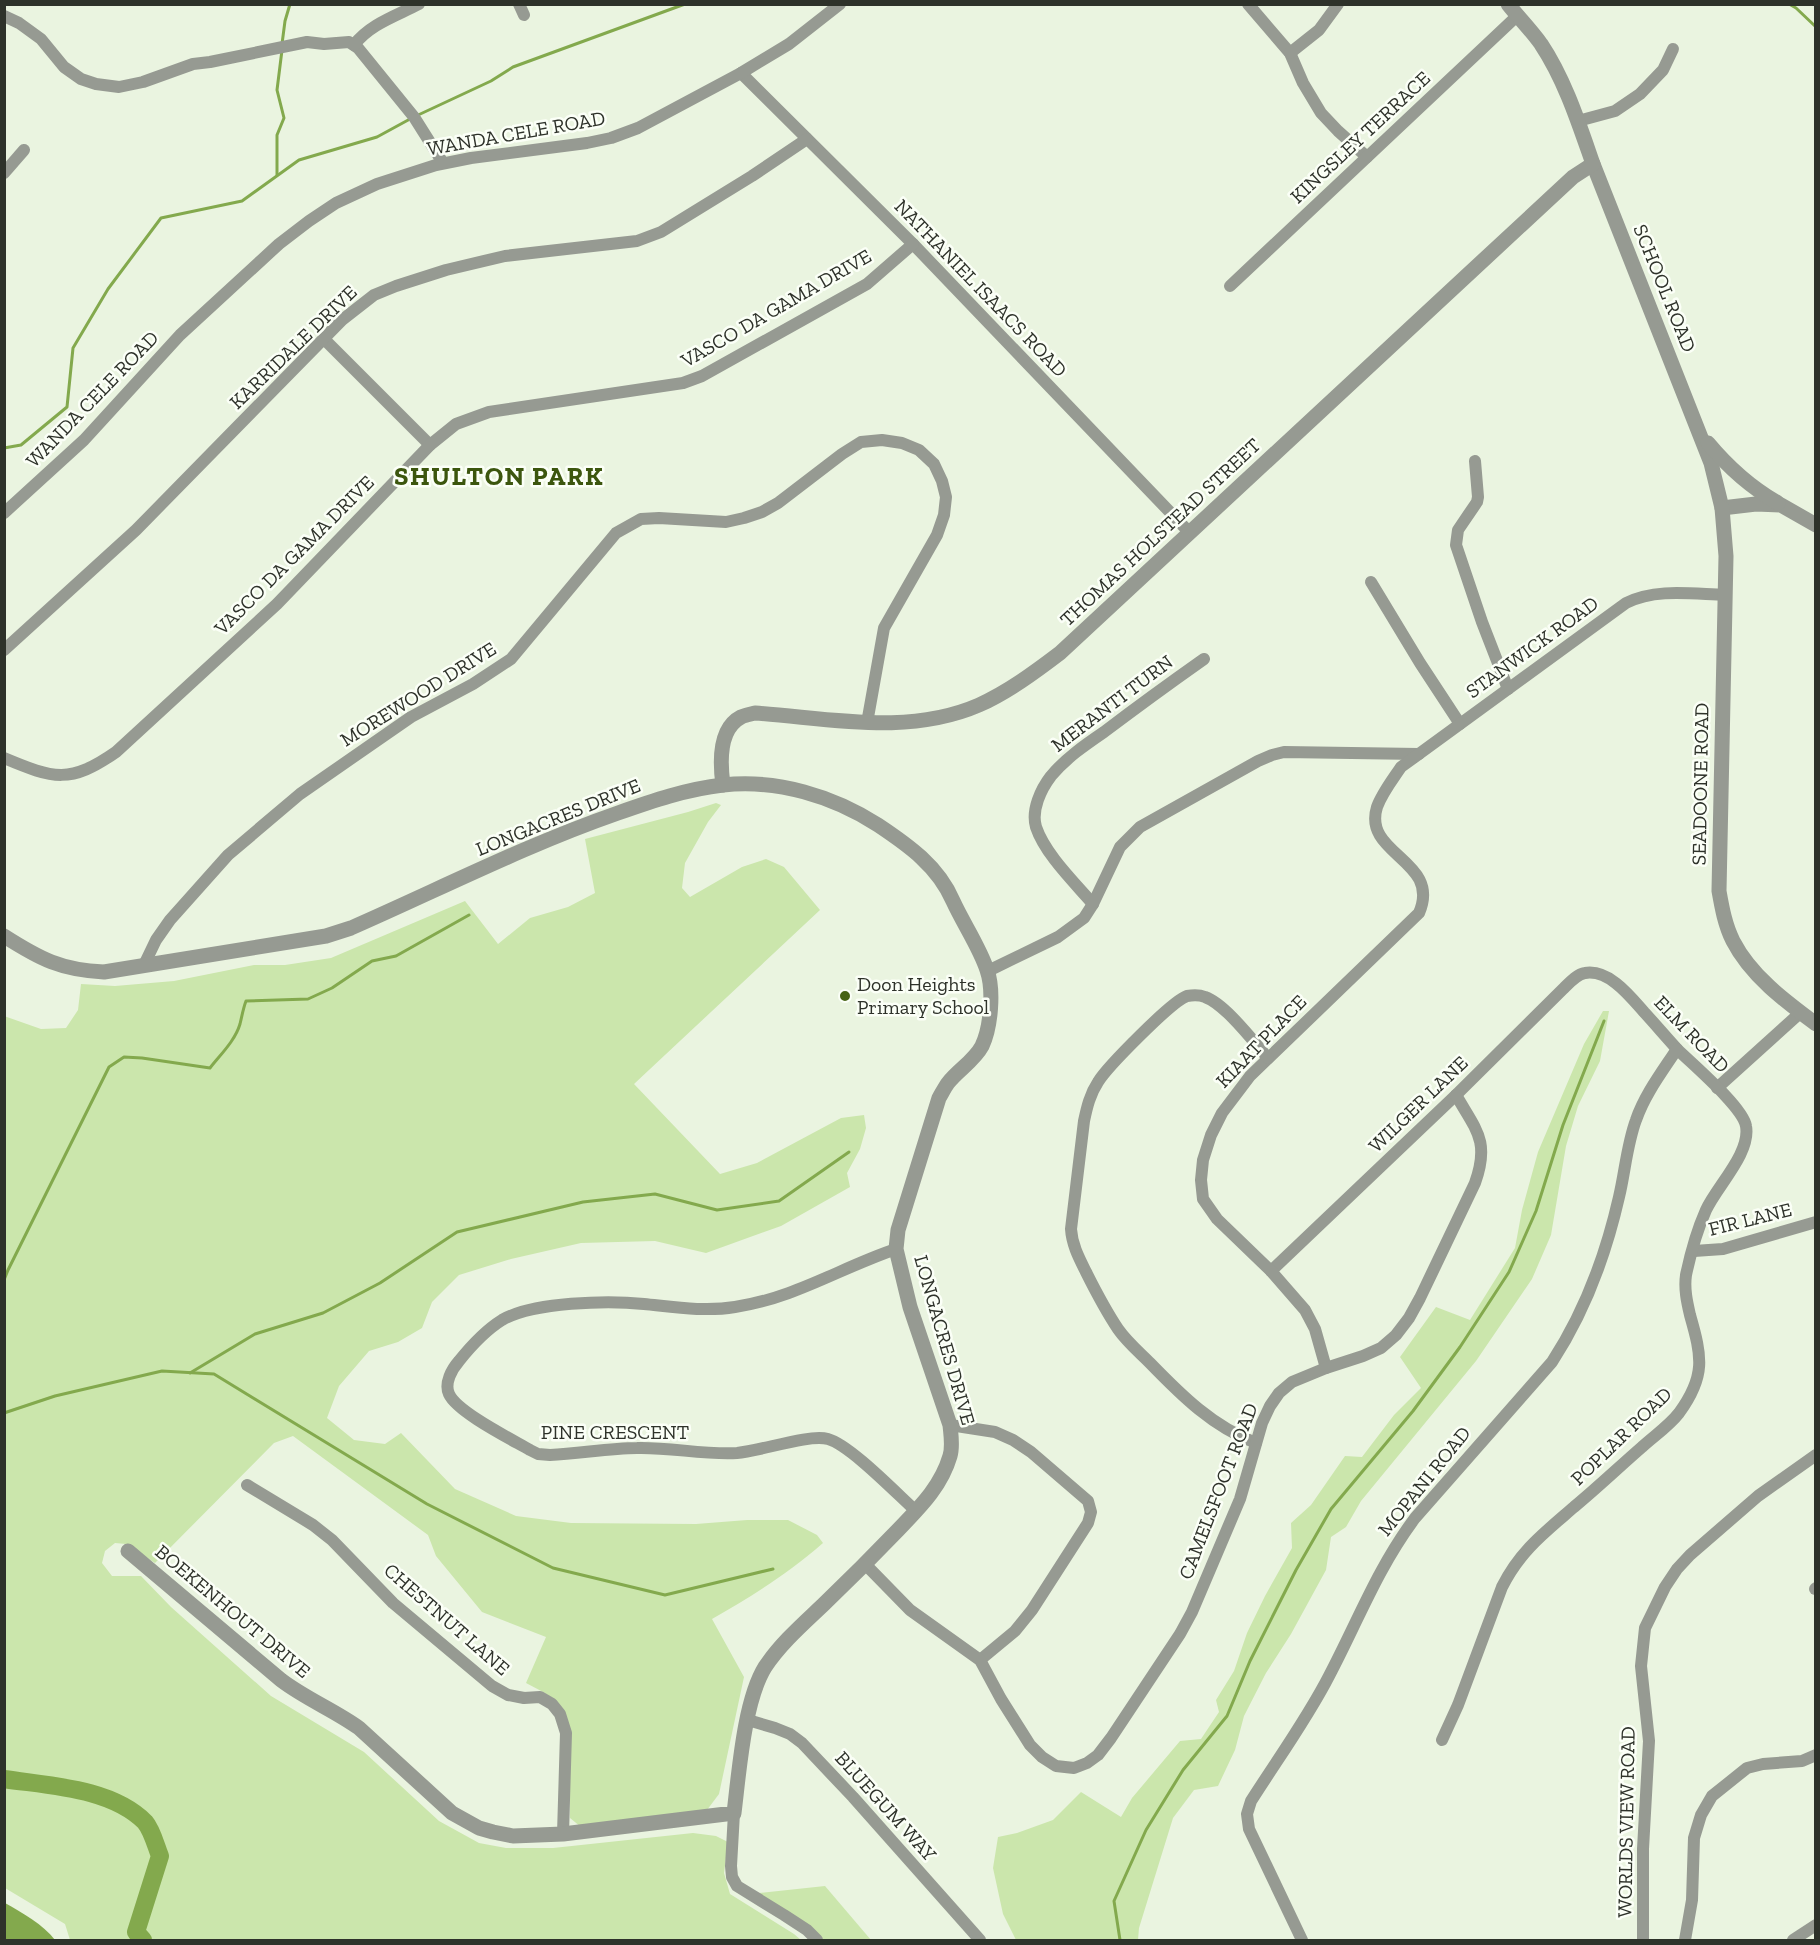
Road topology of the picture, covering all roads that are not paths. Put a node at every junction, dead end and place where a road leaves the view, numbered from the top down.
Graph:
1 (419, 4) edge
2 (840, 4) edge
3 (1248, 4) edge
4 (1338, 4) edge
5 (1513, 10) edge
6 (4, 16) edge
7 (354, 45) junction
8 (1673, 49) dead end
9 (1290, 53) junction
10 (741, 73) junction
11 (1578, 121) junction
12 (807, 139) junction
13 (24, 150) dead end
14 (1368, 157) junction
15 (443, 164) junction
16 (1593, 164) junction
17 (4, 173) edge
18 (914, 244) junction
19 (1230, 286) dead end
20 (324, 339) junction
21 (1698, 431) junction
22 (430, 445) junction
23 (1475, 461) dead end
24 (1780, 505) junction
25 (1722, 508) junction
26 (4, 513) edge
27 (1815, 525) edge
28 (1190, 533) junction
29 (1371, 582) dead end
30 (1725, 595) junction
31 (4, 650) edge
32 (1204, 659) dead end
33 (1508, 689) junction
34 (867, 723) junction
35 (1460, 724) junction
36 (1419, 754) junction
37 (4, 758) edge
38 (723, 785) junction
39 (1386, 789) joint
40 (1093, 904) junction
41 (4, 936) edge
42 (144, 966) junction
43 (988, 971) junction
44 (1595, 974) joint
45 (1800, 1013) junction
46 (1815, 1024) edge
47 (1677, 1049) junction
48 (1268, 1058) junction
49 (1717, 1088) junction
50 (1455, 1095) junction
51 (1747, 1134) joint
52 (1815, 1222) edge
53 (896, 1249) junction
54 (1694, 1251) junction
55 (1271, 1271) junction
56 (1326, 1368) junction
57 (950, 1425) junction
58 (1256, 1443) junction
59 (1815, 1455) edge
60 (247, 1485) dead end
61 (916, 1511) junction
62 (128, 1551) dead end
63 (865, 1564) junction
64 (980, 1660) junction
65 (748, 1720) junction
66 (1442, 1740) dead end
67 (1815, 1755) edge
68 (734, 1813) junction
69 (563, 1834) junction
70 (1815, 1925) edge
71 (817, 1941) edge
72 (980, 1941) edge
73 (1302, 1941) edge
74 (1643, 1941) edge
75 (1685, 1941) edge
76 (1793, 1941) edge

1 - 7 street
2 - 10 street, WANDA CELE ROAD
3 - 9 street
4 - 9 street
5 - 11 street, SCHOOL ROAD
5 - 14 street, KINGSLEY TERRACE
6 - 7 street
7 - 15 street
8 - 11 street
9 - 14 street
10 - 12 street, NATHANIEL ISAACS ROAD
10 - 15 street, WANDA CELE ROAD
11 - 16 street, SCHOOL ROAD
12 - 18 street, NATHANIEL ISAACS ROAD
12 - 20 street, KARRIDALE DRIVE
13 - 17 street
14 - 19 street, KINGSLEY TERRACE
15 - 26 street, WANDA CELE ROAD
16 - 21 street, SCHOOL ROAD
16 - 28 street, THOMAS HOLSTEAD STREET
18 - 22 street, VASCO DA GAMA DRIVE
18 - 28 street, NATHANIEL ISAACS ROAD
20 - 22 street
20 - 31 street, KARRIDALE DRIVE
21 - 24 street
21 - 25 street, SCHOOL ROAD
22 - 37 street, VASCO DA GAMA DRIVE
23 - 33 street
24 - 25 street
24 - 27 street
25 - 30 street, SEADOONE ROAD
28 - 34 street, THOMAS HOLSTEAD STREET
29 - 35 street
30 - 33 street, STANWICK ROAD
30 - 45 street, SEADOONE ROAD
32 - 40 street, MERANTI TURN
33 - 35 street, STANWICK ROAD
34 - 38 street, THOMAS HOLSTEAD STREET
34 - 42 street, MOREWOOD DRIVE
35 - 36 street, STANWICK ROAD
36 - 39 street, STANWICK ROAD
36 - 40 street
38 - 42 street, LONGACRES DRIVE
38 - 43 street, LONGACRES DRIVE
39 - 48 street, KIAAT PLACE
40 - 43 street
41 - 42 street, LONGACRES DRIVE
43 - 53 street, LONGACRES DRIVE
44 - 47 street, ELM ROAD
44 - 50 street, WILGER LANE
45 - 46 street, SEADOONE ROAD
45 - 49 street
47 - 49 street, ELM ROAD
47 - 73 street, MOPANI ROAD
48 - 55 street, KIAAT PLACE
48 - 58 street
49 - 51 street, ELM ROAD
50 - 55 street, WILGER LANE
50 - 56 street, CAMELSFOOT ROAD
51 - 54 street, POPLAR ROAD
52 - 54 street, FIR LANE
53 - 57 street, LONGACRES DRIVE
53 - 61 street, PINE CRESCENT
54 - 66 street, POPLAR ROAD
55 - 56 street, KIAAT PLACE
56 - 58 street, CAMELSFOOT ROAD
57 - 61 street, LONGACRES DRIVE
57 - 64 street
58 - 64 street, CAMELSFOOT ROAD
59 - 74 street, WORLDS VIEW ROAD
60 - 69 street, CHESTNUT LANE
61 - 63 street, LONGACRES DRIVE
62 - 69 street, BOEKENHOUT DRIVE
63 - 64 street, CAMELSFOOT ROAD
63 - 65 street, LONGACRES DRIVE
65 - 68 street, LONGACRES DRIVE
65 - 72 street, BLUEGUM WAY
67 - 75 street
68 - 69 street, BOEKENHOUT DRIVE
68 - 71 street, LONGACRES DRIVE
70 - 76 street

